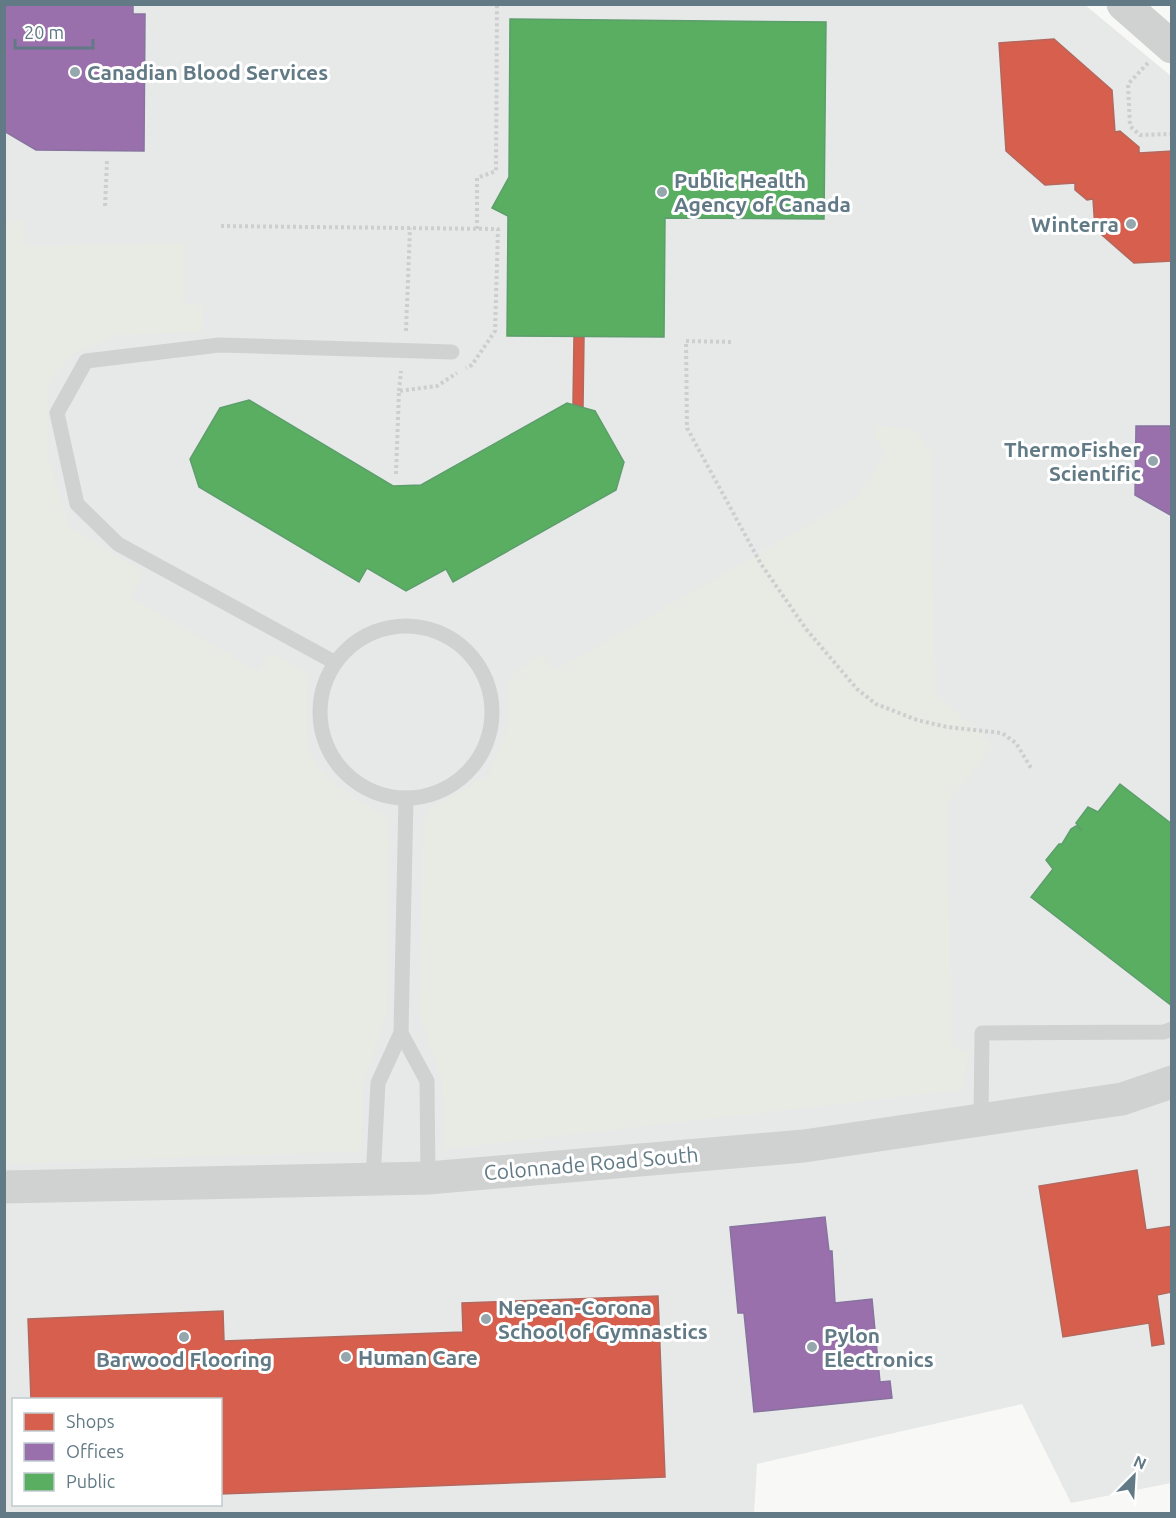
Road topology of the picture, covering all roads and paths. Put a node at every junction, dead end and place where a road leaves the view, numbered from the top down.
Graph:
1 (497, 4) edge
2 (1123, 4) edge
3 (1169, 45) edge
4 (1172, 134) edge
5 (107, 161) dead end
6 (105, 206) dead end
7 (221, 226) dead end
8 (410, 228) junction
9 (477, 229) junction
10 (731, 342) dead end
11 (404, 350) junction
12 (452, 352) dead end
13 (399, 391) junction
14 (396, 474) dead end
15 (334, 662) junction
16 (1030, 768) dead end
17 (406, 798) junction
18 (1172, 1029) edge
19 (401, 1033) junction
20 (1172, 1082) edge
21 (981, 1120) junction
22 (428, 1178) junction
23 (373, 1180) junction
24 (4, 1187) edge

1 - 9 path
2 - 3 street
3 - 4 path
5 - 6 path
7 - 8 path
8 - 9 path
8 - 11 path
9 - 13 path
10 - 16 path
11 - 12 lane
11 - 13 path
11 - 15 lane
13 - 14 path
15 - 17 lane
15 - 17 lane
17 - 19 lane
18 - 21 lane
19 - 22 lane
19 - 23 lane
20 - 21 street, Colonnade Road South
21 - 22 street, Colonnade Road South
22 - 23 street, Colonnade Road South
23 - 24 street, Colonnade Road South

